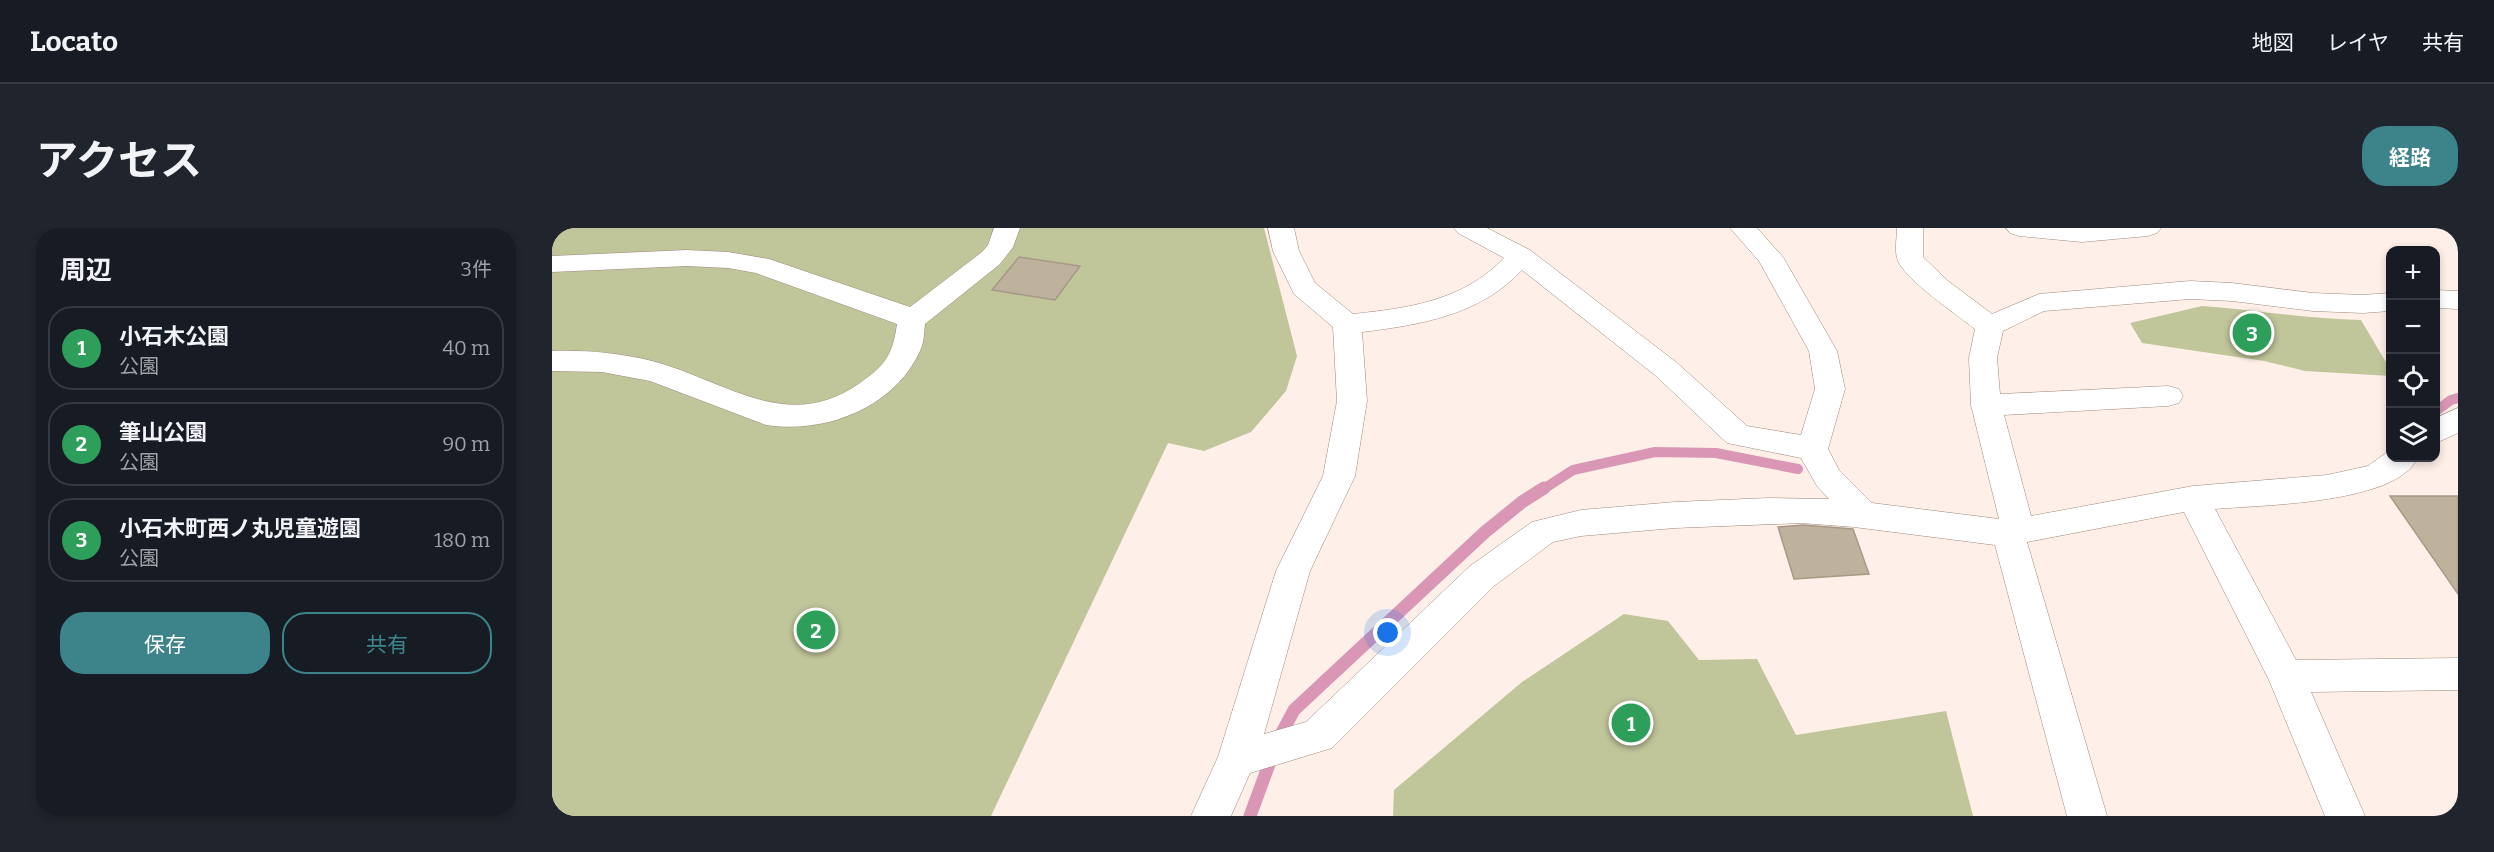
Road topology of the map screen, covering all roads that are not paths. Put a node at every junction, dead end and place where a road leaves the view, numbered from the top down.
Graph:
1 (1007, 228) edge
2 (1281, 228) edge
3 (1467, 228) edge
4 (1743, 228) edge
5 (1910, 228) edge
6 (2019, 228) edge
7 (2148, 228) edge
8 (1521, 256) junction
9 (552, 264) edge
10 (2440, 299) edge
11 (2458, 300) edge
12 (2386, 302) edge
13 (912, 320) junction
14 (1347, 324) junction
15 (1990, 326) junction
16 (552, 361) edge
17 (2168, 396) dead end
18 (1986, 405) junction
19 (2458, 419) edge
20 (2440, 430) edge
21 (1812, 448) junction
22 (2396, 462) edge
23 (2193, 498) junction
24 (1863, 515) junction
25 (2012, 517) junction
26 (2458, 674) edge
27 (2286, 676) junction
28 (1242, 758) junction
29 (1211, 816) edge
30 (2087, 816) edge
31 (2345, 816) edge

1 - 13 street
2 - 14 street
3 - 8 street
4 - 21 street
5 - 15 street
6 - 7 street
8 - 14 street
8 - 21 street
9 - 13 street
10 - 11 street
12 - 15 street
13 - 16 street
14 - 28 street
15 - 18 street
17 - 18 street
18 - 25 street
19 - 20 street
21 - 24 street
22 - 23 street
23 - 25 street
23 - 27 street
24 - 25 street
24 - 28 street
25 - 30 street
26 - 27 street
27 - 31 street
28 - 29 street

